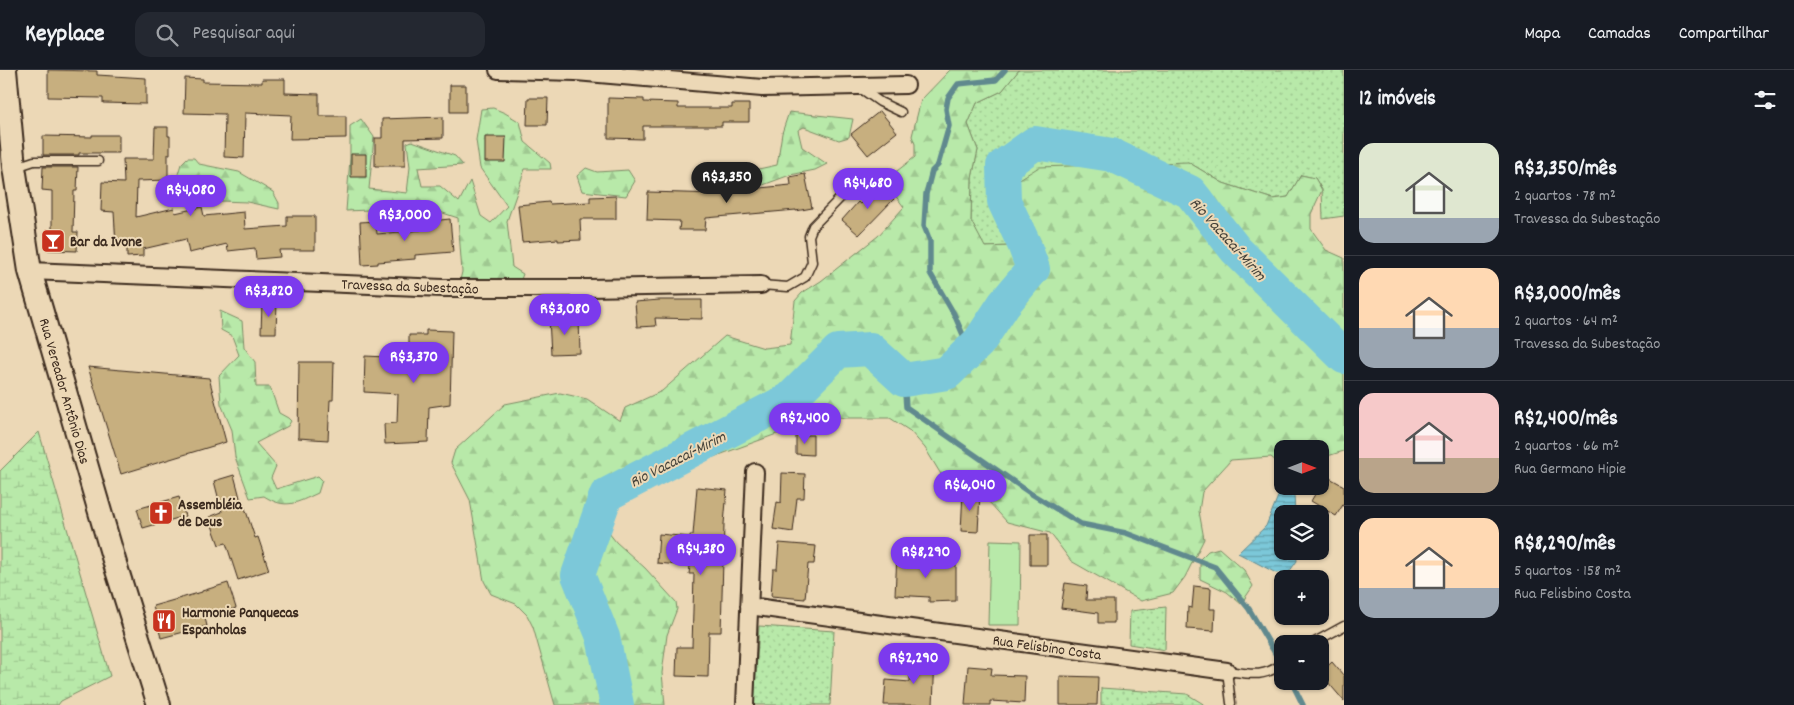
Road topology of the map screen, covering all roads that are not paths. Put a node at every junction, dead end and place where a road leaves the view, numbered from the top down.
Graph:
1 (4, 70) edge
2 (498, 70) edge
3 (906, 85) dead end
4 (858, 86) junction
5 (902, 112) dead end
6 (98, 161) dead end
7 (14, 167) junction
8 (851, 187) dead end
9 (30, 270) junction
10 (762, 285) joint
11 (755, 472) dead end
12 (749, 606) junction
13 (1344, 626) edge
14 (1328, 635) edge
15 (1274, 670) edge
16 (1227, 671) junction
17 (1231, 703) dead end
18 (159, 705) edge
19 (744, 705) edge

1 - 7 street, Rua Vereador Antônio Dias
2 - 4 street
3 - 4 street
4 - 5 lane
6 - 7 lane
7 - 9 street, Rua Vereador Antônio Dias
8 - 10 lane
9 - 10 street, Travessa da Subestação
9 - 18 street, Rua Vereador Antônio Dias
11 - 12 street
12 - 16 street, Rua Felisbino Costa
12 - 19 street
13 - 14 lane
15 - 16 lane
16 - 17 lane

